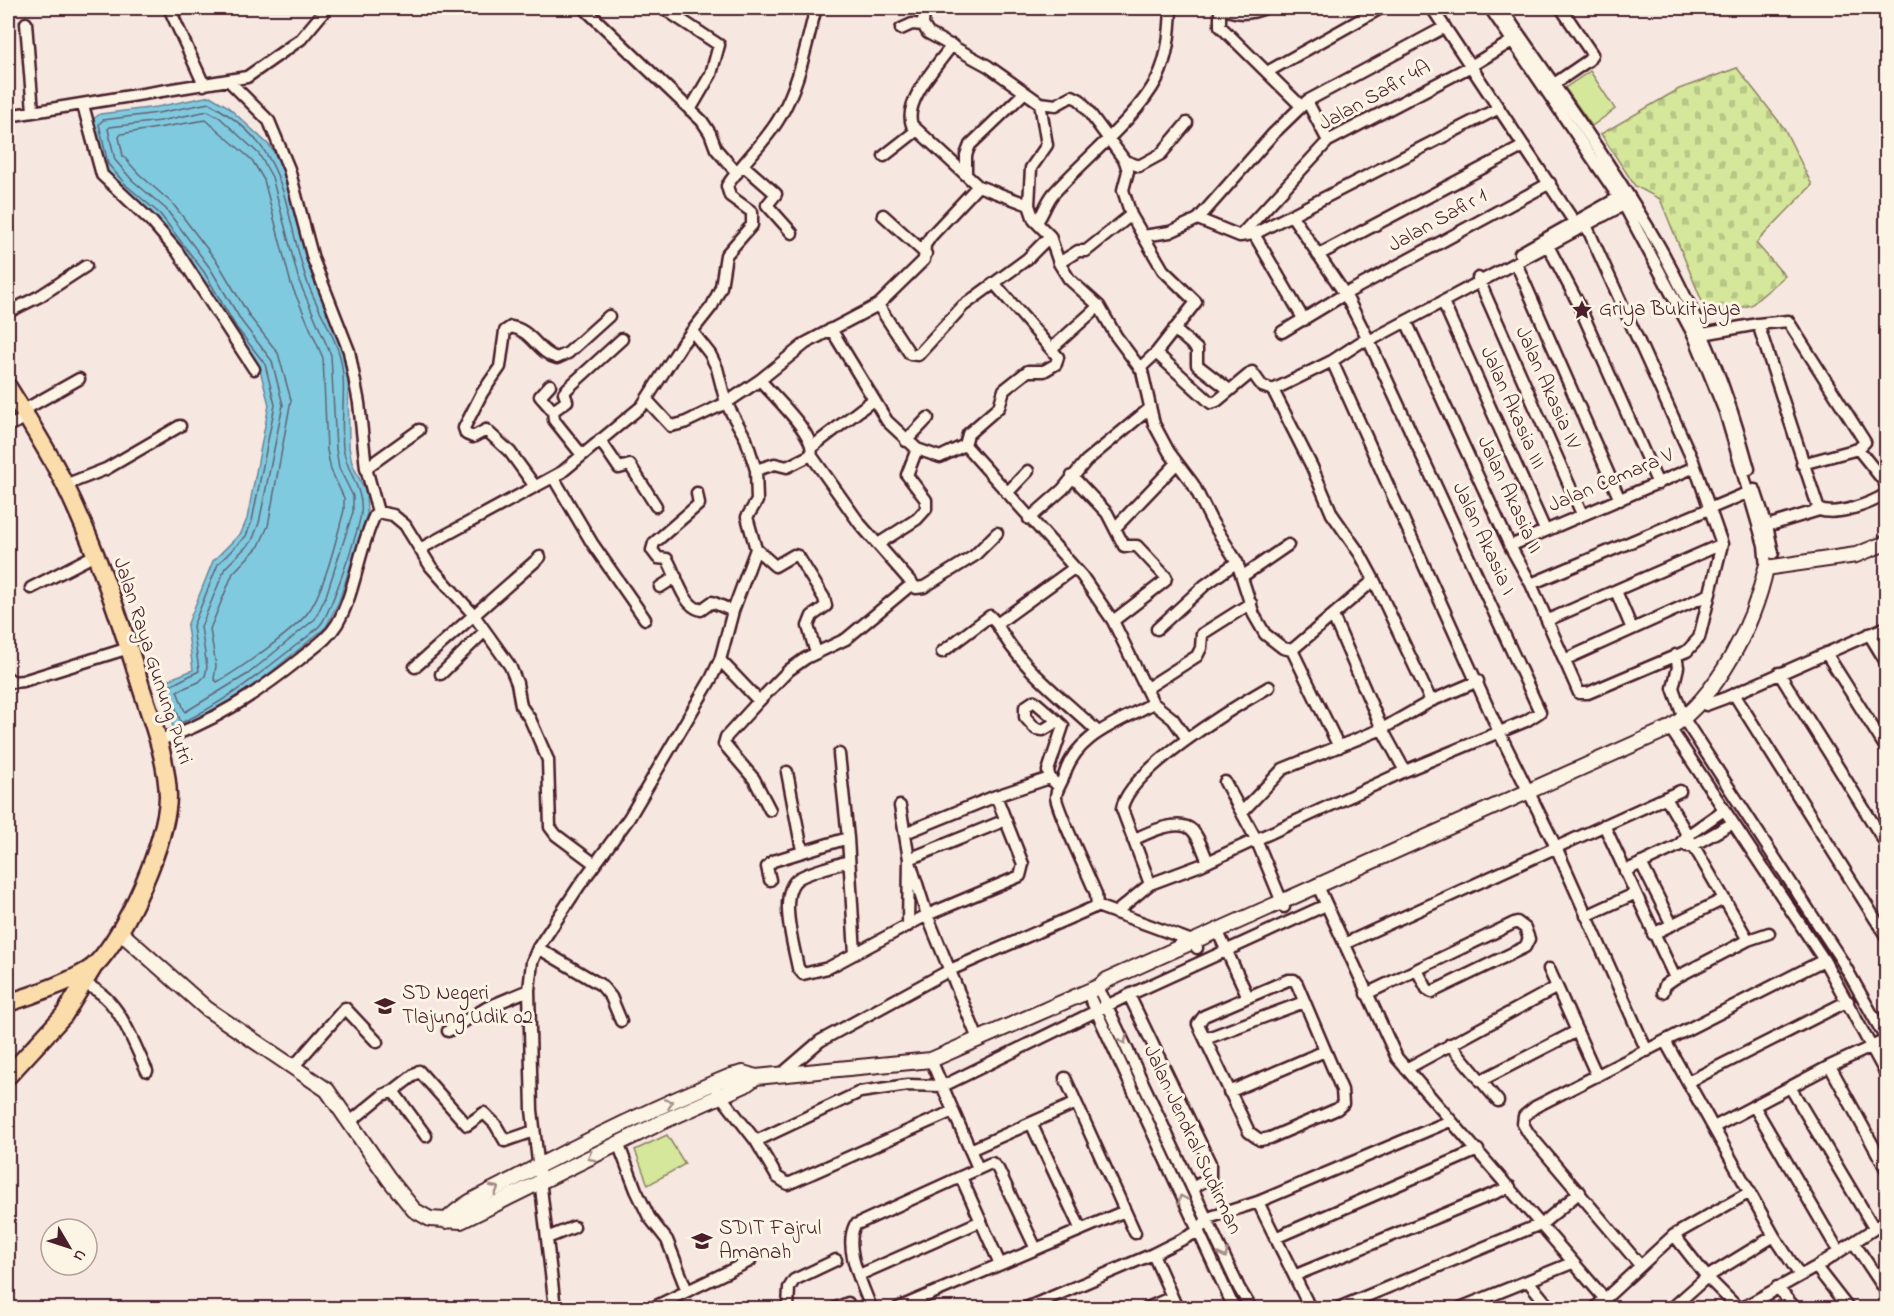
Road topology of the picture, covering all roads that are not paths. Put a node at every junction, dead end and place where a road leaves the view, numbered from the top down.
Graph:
1 (169, 8) edge
2 (327, 8) edge
3 (587, 8) edge
4 (663, 8) edge
5 (816, 8) edge
6 (924, 8) edge
7 (1171, 8) edge
8 (1222, 8) edge
9 (1265, 8) edge
10 (1381, 8) edge
11 (1432, 8) edge
12 (1490, 8) edge
13 (1501, 8) edge
14 (1561, 8) edge
15 (26, 23) dead end
16 (923, 25) junction
17 (1445, 27) junction
18 (900, 29) dead end
19 (1517, 38) junction
20 (952, 45) junction
21 (1471, 66) junction
22 (1267, 72) junction
23 (229, 81) junction
24 (1554, 84) junction
25 (204, 85) junction
26 (1024, 93) junction
27 (1040, 103) junction
28 (1304, 103) junction
29 (84, 105) junction
30 (1499, 108) junction
31 (690, 110) junction
32 (33, 111) junction
33 (8, 116) edge
34 (1187, 123) dead end
35 (916, 130) junction
36 (1108, 136) junction
37 (1328, 141) junction
38 (1524, 146) junction
39 (884, 156) dead end
40 (1125, 161) junction
41 (741, 169) junction
42 (966, 175) junction
43 (1550, 183) junction
44 (978, 186) junction
45 (1625, 199) junction
46 (1029, 205) junction
47 (883, 215) dead end
48 (1131, 215) junction
49 (1292, 216) junction
50 (1198, 219) junction
51 (1037, 222) junction
52 (1580, 226) junction
53 (792, 233) dead end
54 (1254, 234) junction
55 (1050, 236) junction
56 (1143, 236) junction
57 (1240, 236) junction
58 (1547, 243) junction
59 (926, 254) junction
60 (1318, 255) junction
61 (1059, 263) junction
62 (1516, 263) junction
63 (86, 266) dead end
64 (1478, 280) junction
65 (994, 283) junction
66 (1345, 294) junction
67 (1443, 302) junction
68 (878, 305) junction
69 (1099, 306) junction
70 (8, 312) edge
71 (609, 316) dead end
72 (1304, 320) junction
73 (1406, 321) junction
74 (1758, 324) junction
75 (831, 329) junction
76 (1174, 329) junction
77 (692, 332) junction
78 (1282, 332) dead end
79 (1698, 334) junction
80 (622, 339) dead end
81 (1365, 339) junction
82 (1051, 349) junction
83 (1156, 353) junction
84 (1332, 361) junction
85 (1140, 368) junction
86 (254, 369) dead end
87 (80, 379) dead end
88 (760, 380) junction
89 (550, 385) dead end
90 (8, 387) edge
91 (1228, 389) junction
92 (1274, 390) junction
93 (647, 400) junction
94 (873, 400) junction
95 (726, 403) junction
96 (1149, 409) junction
97 (553, 411) junction
98 (24, 414) junction
99 (928, 418) dead end
100 (8, 426) edge
101 (180, 426) dead end
102 (419, 430) dead end
103 (600, 440) junction
104 (906, 441) junction
105 (965, 446) junction
106 (917, 449) junction
107 (1857, 449) junction
108 (812, 451) junction
109 (582, 455) junction
110 (1177, 463) junction
111 (1802, 464) junction
112 (1695, 467) junction
113 (366, 468) junction
114 (756, 470) junction
115 (1028, 471) dead end
116 (1072, 476) junction
117 (553, 477) junction
118 (1658, 484) junction
119 (1887, 484) edge
120 (65, 485) junction
121 (534, 485) junction
122 (1752, 491) junction
123 (697, 493) dead end
124 (1007, 493) junction
125 (1887, 494) edge
126 (1620, 500) junction
127 (656, 506) dead end
128 (1710, 506) junction
129 (1819, 510) junction
130 (378, 512) junction
131 (1582, 514) junction
132 (1029, 519) junction
133 (1767, 526) junction
134 (1116, 527) junction
135 (1545, 530) junction
136 (997, 533) dead end
137 (1887, 543) edge
138 (878, 544) junction
139 (1722, 544) junction
140 (1288, 545) dead end
141 (1510, 546) junction
142 (420, 549) junction
143 (756, 549) junction
144 (1887, 550) edge
145 (95, 555) junction
146 (540, 557) dead end
147 (1237, 562) junction
148 (1074, 568) junction
149 (1804, 568) junction
150 (1769, 573) junction
151 (1243, 576) junction
152 (676, 577) junction
153 (1374, 580) junction
154 (912, 584) junction
155 (1531, 584) junction
156 (660, 587) dead end
157 (31, 588) dead end
158 (1616, 591) junction
159 (1710, 594) junction
160 (1251, 603) junction
161 (733, 611) junction
162 (473, 615) junction
163 (1333, 616) junction
164 (645, 619) dead end
165 (1548, 620) junction
166 (1113, 621) junction
167 (997, 624) junction
168 (1887, 627) edge
169 (1157, 629) dead end
170 (1632, 629) junction
171 (486, 631) junction
172 (1869, 634) junction
173 (129, 648) junction
174 (1292, 650) junction
175 (942, 652) dead end
176 (816, 653) junction
177 (1826, 653) junction
178 (1676, 655) junction
179 (720, 660) junction
180 (1564, 660) junction
181 (1887, 662) edge
182 (415, 667) dead end
183 (1779, 673) junction
184 (441, 674) dead end
185 (8, 678) edge
186 (1478, 681) junction
187 (1269, 687) dead end
188 (1147, 688) junction
189 (1734, 694) junction
190 (759, 701) junction
191 (1431, 701) junction
192 (1153, 703) junction
193 (1704, 704) junction
194 (1058, 721) dead end
195 (1685, 721) junction
196 (1382, 729) junction
197 (1671, 731) junction
198 (1098, 732) junction
199 (1499, 732) junction
200 (1187, 739) junction
201 (157, 741) junction
202 (1339, 747) junction
203 (1887, 748) edge
204 (839, 754) dead end
205 (1405, 771) junction
206 (787, 772) dead end
207 (1050, 778) junction
208 (1226, 782) dead end
209 (1059, 787) junction
210 (1680, 791) dead end
211 (1532, 794) junction
212 (996, 796) junction
213 (1666, 798) junction
214 (900, 806) dead end
215 (770, 810) dead end
216 (1724, 810) junction
217 (1242, 812) junction
218 (1006, 820) junction
219 (1733, 823) junction
220 (1604, 825) junction
221 (905, 833) junction
222 (848, 838) junction
223 (1256, 839) junction
224 (1133, 840) junction
225 (1689, 841) junction
226 (1887, 844) edge
227 (1556, 846) junction
228 (802, 850) junction
229 (909, 859) junction
230 (849, 861) junction
231 (1208, 862) junction
232 (1641, 863) junction
233 (594, 864) junction
234 (1624, 871) junction
235 (770, 880) dead end
236 (1790, 881) junction
237 (1150, 884) junction
238 (1318, 888) junction
239 (1777, 889) junction
240 (1634, 894) junction
241 (1724, 899) junction
242 (1283, 904) junction
243 (1326, 905) junction
244 (1097, 906) junction
245 (1115, 913) junction
246 (927, 915) junction
247 (1586, 916) junction
248 (1672, 925) junction
249 (908, 926) junction
250 (119, 931) junction
251 (1769, 933) dead end
252 (1218, 934) junction
253 (1653, 934) junction
254 (1887, 936) edge
255 (1748, 940) junction
256 (1195, 944) junction
257 (1344, 944) junction
258 (538, 948) junction
259 (1227, 951) junction
260 (855, 954) junction
261 (1824, 960) junction
262 (94, 966) junction
263 (1549, 969) dead end
264 (950, 970) junction
265 (1417, 970) junction
266 (1675, 978) junction
267 (84, 984) junction
268 (1557, 987) junction
269 (1093, 989) junction
270 (529, 990) junction
271 (1663, 992) dead end
272 (1366, 994) junction
273 (1129, 995) junction
274 (1248, 997) junction
275 (1848, 1000) junction
276 (1304, 1002) junction
277 (8, 1003) edge
278 (1107, 1006) junction
279 (1096, 1012) junction
280 (621, 1021) dead end
281 (448, 1031) dead end
282 (1577, 1031) junction
283 (978, 1039) junction
284 (1205, 1039) junction
285 (1887, 1040) edge
286 (377, 1041) dead end
287 (1665, 1041) junction
288 (1450, 1044) junction
289 (1871, 1046) junction
290 (1325, 1051) junction
291 (1647, 1051) junction
292 (931, 1059) junction
293 (294, 1066) junction
294 (1830, 1066) junction
295 (1406, 1069) junction
296 (147, 1071) dead end
297 (784, 1072) junction
298 (1887, 1074) edge
299 (8, 1076) edge
300 (1597, 1076) junction
301 (1065, 1078) dead end
302 (1480, 1081) junction
303 (1688, 1082) junction
304 (943, 1086) junction
305 (1790, 1087) junction
306 (716, 1089) junction
307 (393, 1091) junction
308 (1229, 1092) junction
309 (1498, 1101) dead end
310 (1077, 1103) junction
311 (1754, 1106) junction
312 (953, 1111) junction
313 (1450, 1121) junction
314 (350, 1122) junction
315 (1031, 1123) junction
316 (1714, 1127) junction
317 (534, 1131) junction
318 (426, 1136) dead end
319 (756, 1141) junction
320 (618, 1143) junction
321 (970, 1150) junction
322 (1478, 1150) junction
323 (540, 1165) junction
324 (978, 1168) junction
325 (1887, 1169) edge
326 (962, 1177) junction
327 (540, 1183) junction
328 (1510, 1187) junction
329 (1192, 1188) junction
330 (1580, 1192) junction
331 (1750, 1192) junction
332 (1258, 1202) junction
333 (1125, 1211) junction
334 (1208, 1218) junction
335 (446, 1221) junction
336 (981, 1221) junction
337 (1887, 1221) edge
338 (1543, 1224) junction
339 (574, 1227) dead end
340 (1874, 1228) junction
341 (1081, 1230) junction
342 (1197, 1232) junction
343 (1135, 1233) dead end
344 (1674, 1235) junction
345 (1774, 1236) junction
346 (547, 1238) junction
347 (1275, 1238) junction
348 (1854, 1243) junction
349 (1036, 1249) junction
350 (1839, 1252) junction
351 (1154, 1254) junction
352 (836, 1260) dead end
353 (750, 1261) dead end
354 (1572, 1263) junction
355 (1000, 1264) junction
356 (1639, 1264) junction
357 (1816, 1267) junction
358 (1887, 1269) edge
359 (1799, 1274) junction
360 (859, 1275) junction
361 (1296, 1275) junction
362 (1876, 1275) junction
363 (1707, 1276) junction
364 (1528, 1281) junction
365 (1777, 1287) junction
366 (687, 1291) junction
367 (1887, 1291) edge
368 (1172, 1297) junction
369 (1604, 1298) junction
370 (848, 1303) dead end
371 (1043, 1305) edge
372 (1479, 1305) edge
373 (555, 1308) edge
374 (655, 1308) edge
375 (788, 1308) edge
376 (836, 1308) edge
377 (871, 1308) edge
378 (898, 1308) edge
379 (1026, 1308) edge
380 (1147, 1308) edge
381 (1177, 1308) edge
382 (1234, 1308) edge
383 (1251, 1308) edge
384 (1310, 1308) edge
385 (1338, 1308) edge
386 (1460, 1308) edge
387 (1550, 1308) edge
388 (1595, 1308) edge
389 (1672, 1308) edge
390 (1740, 1308) edge
391 (1795, 1308) edge
392 (1848, 1308) edge

1 - 25 street
2 - 23 street
3 - 31 street
4 - 31 street
5 - 41 street
6 - 16 street
7 - 36 street
8 - 9 street
8 - 22 street
10 - 22 street
11 - 17 street
12 - 19 street
13 - 19 street
14 - 24 street
15 - 32 street
16 - 18 street
16 - 20 street
17 - 21 street
17 - 28 street
19 - 21 street, Jalan Safir 4A
19 - 24 street
19 - 45 street
20 - 26 street
20 - 35 street
21 - 30 street
21 - 37 street, Jalan Safir 4A
22 - 28 street
23 - 25 street
23 - 113 street
24 - 45 street
25 - 29 street
26 - 27 street
26 - 42 street
27 - 36 street
27 - 46 street
28 - 37 street
28 - 50 street
29 - 32 street
29 - 86 street
30 - 38 street
30 - 49 street
31 - 41 street
32 - 33 street
34 - 40 street
35 - 39 street
35 - 42 street
36 - 40 street
36 - 51 street
37 - 57 street, Jalan Safir 4A
38 - 43 street
38 - 60 street
40 - 48 street
41 - 53 street
41 - 77 street
42 - 44 street
43 - 52 street
43 - 66 street, Jalan Safir 1
44 - 46 street
44 - 59 street
45 - 52 street
45 - 79 street
46 - 51 street
47 - 59 street
48 - 56 street
48 - 61 street
49 - 54 street
49 - 60 street
50 - 56 street
50 - 57 street
51 - 55 street
52 - 58 street
52 - 112 street
54 - 57 street
54 - 72 street
55 - 61 street
55 - 65 street
56 - 76 street
58 - 62 street
58 - 64 street
58 - 118 street
59 - 68 street
60 - 66 street
61 - 69 street
62 - 64 street
62 - 126 street, Jalan Akasia IV
63 - 70 street
64 - 67 street
64 - 81 street
64 - 131 street, Jalan Akasia IV
65 - 68 street
65 - 82 street
66 - 72 street, Jalan Safir 1
66 - 81 street
67 - 73 street
67 - 135 street, Jalan Akasia III
68 - 75 street
69 - 82 street
69 - 85 street
71 - 121 street
72 - 78 street, Jalan Safir 1
73 - 81 street
73 - 141 street, Jalan Akasia II
74 - 79 street
74 - 107 street
74 - 111 street
75 - 88 street
75 - 94 street
76 - 83 street
76 - 91 street
77 - 93 street
77 - 95 street
79 - 122 street
80 - 97 street
81 - 84 street
81 - 199 street, Jalan Akasia I
82 - 105 street
83 - 85 street
83 - 91 street
84 - 92 street
84 - 186 street
85 - 96 street
87 - 98 street
88 - 95 street
88 - 108 street
89 - 97 street
90 - 98 main road, Jalan Raya Gunung Putri
91 - 92 street
92 - 153 street
93 - 95 street
93 - 103 street
94 - 104 street
94 - 108 street
95 - 114 street
96 - 110 street
96 - 116 street
97 - 109 street
98 - 100 street
98 - 120 main road, Jalan Raya Gunung Putri
99 - 104 street
101 - 120 street
102 - 113 street
103 - 109 street
103 - 127 street
104 - 106 street
105 - 106 street
105 - 124 street
106 - 138 street
107 - 111 street
107 - 119 street
108 - 114 street
108 - 138 street
109 - 117 street
110 - 134 street
110 - 147 street
111 - 129 street
112 - 118 street, Jalan Cemara V
112 - 128 street
113 - 130 street
114 - 143 street
115 - 124 street
116 - 132 street
116 - 134 street
117 - 121 street
117 - 164 street
118 - 126 street, Jalan Cemara V
120 - 145 main road, Jalan Raya Gunung Putri
121 - 142 street
122 - 128 street
122 - 133 street
122 - 150 street
123 - 152 street
124 - 132 street
125 - 129 street
126 - 131 street, Jalan Cemara V
128 - 139 street
128 - 155 street
129 - 133 street
130 - 142 street
130 - 201 street
131 - 135 street, Jalan Cemara V
132 - 148 street
133 - 150 street
134 - 166 street
135 - 141 street, Jalan Cemara V
136 - 154 street
137 - 149 street
138 - 154 street
139 - 158 street
139 - 159 street
140 - 151 street
141 - 155 street, Jalan Akasia II
142 - 162 street
143 - 161 street
143 - 176 street
144 - 149 street
145 - 157 street
145 - 173 main road, Jalan Raya Gunung Putri
146 - 162 street
147 - 151 street
147 - 169 street
148 - 166 street
148 - 167 street
149 - 150 street
150 - 193 street
151 - 160 street
152 - 156 street
152 - 161 street
153 - 163 street
153 - 191 street
154 - 176 street
155 - 165 street, Jalan Akasia II
158 - 165 street
158 - 170 street
159 - 170 street
159 - 178 street
160 - 174 street
160 - 188 street
161 - 179 street
162 - 171 street
162 - 182 street
163 - 174 street
163 - 196 street
165 - 180 street, Jalan Akasia II
166 - 188 street
167 - 175 street
167 - 198 street
168 - 172 street
170 - 180 street
171 - 184 street
171 - 233 street
172 - 177 street
172 - 181 street
173 - 185 street
173 - 201 main road, Jalan Raya Gunung Putri
174 - 202 street
176 - 190 street
177 - 183 street
177 - 203 street
178 - 180 street, Jalan Akasia II
178 - 195 street
179 - 190 street
179 - 233 street
183 - 189 street
183 - 226 street
186 - 191 street
186 - 199 street
187 - 200 street
188 - 192 street
189 - 193 street
189 - 254 street
190 - 215 street
191 - 196 street
192 - 198 street
192 - 200 street
193 - 195 street
194 - 207 street
195 - 197 street
195 - 236 street
196 - 202 street
196 - 205 street
197 - 211 street
197 - 216 street
198 - 209 street
199 - 205 street
199 - 211 street
200 - 224 street
201 - 250 main road, Jalan Raya Gunung Putri
202 - 217 street
204 - 222 street
205 - 223 street
206 - 228 street
207 - 209 street
207 - 212 street
208 - 217 street
209 - 244 street
210 - 213 street
211 - 227 street
211 - 238 street
212 - 218 street
212 - 221 street
213 - 220 street
213 - 225 street
214 - 221 street
216 - 219 street
216 - 225 street
217 - 223 street
218 - 229 street
218 - 246 street
219 - 225 street
219 - 239 street
220 - 227 street
220 - 234 street
221 - 229 street
222 - 228 street
222 - 230 street
223 - 231 street
223 - 242 street
224 - 231 street
224 - 237 street
225 - 232 street
225 - 241 street
227 - 247 street
227 - 257 street
228 - 235 street
229 - 246 street
229 - 249 street
230 - 260 street
230 - 260 street
231 - 237 street
232 - 234 street
232 - 248 street
233 - 258 street
234 - 240 street
236 - 239 street
236 - 285 street
237 - 245 street
238 - 242 street
238 - 243 street
239 - 261 street
240 - 247 street
240 - 253 street
241 - 248 street
241 - 255 street
242 - 252 street
243 - 257 street
243 - 259 street
244 - 245 street
244 - 264 street
245 - 256 street
246 - 249 street
246 - 264 street
247 - 291 street
248 - 253 street
249 - 260 street
250 - 262 main road, Jalan Raya Gunung Putri
250 - 293 street
251 - 255 street
252 - 256 street
252 - 259 street
253 - 266 street
255 - 266 street
256 - 269 street
257 - 272 street
258 - 270 street
258 - 280 street
259 - 273 street
259 - 274 street
261 - 275 street
261 - 287 street
262 - 267 main road
262 - 277 main road, Jalan Raya Gunung Putri
263 - 268 street
264 - 283 street
264 - 297 street
265 - 265 street
265 - 272 street
266 - 271 street
267 - 296 street
267 - 299 main road
268 - 282 street
268 - 288 street
269 - 278 street, Jalan Jendral Sudirman
269 - 279 street, Jalan Jendral Sudirman
269 - 283 street
270 - 281 street
270 - 317 street
272 - 295 street
273 - 278 street
273 - 329 street
274 - 276 street
274 - 284 street
275 - 289 street
275 - 303 street
276 - 284 street
276 - 290 street
278 - 279 street
278 -> 329 street, Jalan Jendral Sudirman
279 - 304 street
342 -> 279 street, Jalan Jendral Sudirman
282 - 300 street
282 - 302 street
283 - 292 street
284 - 308 street
285 - 289 street
286 - 293 street
287 - 291 street
287 - 303 street
288 - 295 street
288 - 302 street
289 - 294 street
289 - 298 street
290 - 308 street
290 - 308 street
291 - 300 street
292 - 297 street
292 - 304 street
293 - 314 street
294 - 305 street
294 - 325 street
295 - 313 street
297 - 306 street
300 - 330 street
301 - 310 street
302 - 309 street
303 - 316 street
304 - 312 street
304 - 319 street
305 - 311 street
305 - 340 street
306 - 319 street
306 - 320 street
323 -> 306 street
307 - 314 street
307 - 317 street
307 - 318 street
310 - 315 street
310 - 333 street
311 - 316 street
311 - 350 street
312 - 319 street
312 - 321 street
313 - 322 street
313 - 332 street
314 - 335 street
315 - 321 street
315 - 341 street
316 - 331 street
317 - 323 street
320 -> 327 street
320 - 366 street
321 - 324 street
322 - 328 street
322 - 347 street
323 - 327 street
335 -> 323 street
324 - 326 street
324 - 349 street
326 - 336 street
326 - 360 street
327 - 335 street
327 - 346 street
328 - 338 street
328 - 361 street
329 - 334 street, Jalan Jendral Sudirman
330 - 338 street
330 - 356 street
331 - 344 street
331 - 345 street
332 - 334 street
332 - 347 street
333 - 341 street
333 - 343 street
334 - 342 street
334 -> 383 street, Jalan Jendral Sudirman
336 - 355 street
336 - 360 street
337 - 340 street
338 - 354 street
338 - 385 street
339 - 346 street
340 - 348 street
341 - 349 street
342 - 351 street
342 - 382 street, Jalan Jendral Sudirman
344 - 356 street
344 - 363 street
345 - 359 street
345 - 363 street
346 - 373 street
347 - 361 street
348 - 350 street
348 - 362 street
349 - 355 street
350 - 357 street
351 - 368 street
351 - 371 street
352 - 375 street
353 - 366 street
354 - 364 street
354 - 369 street
355 - 378 street
356 - 369 street
357 - 359 street
357 - 392 street
358 - 362 street
359 - 365 street
360 - 377 street
361 - 384 street
362 - 367 street
363 - 389 street
363 - 390 street
364 - 372 street
364 - 387 street
365 - 390 street
365 - 391 street
366 - 374 street
368 - 380 street
368 - 381 street
369 - 388 street
370 - 376 street
371 - 379 street
372 - 386 street

